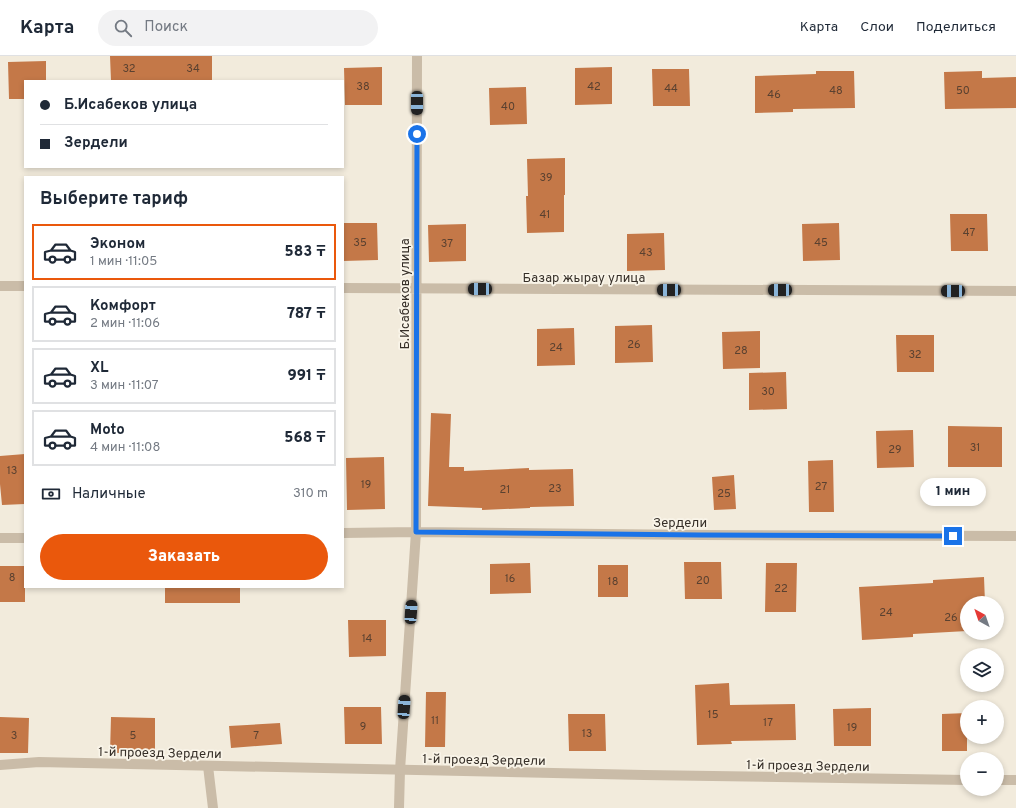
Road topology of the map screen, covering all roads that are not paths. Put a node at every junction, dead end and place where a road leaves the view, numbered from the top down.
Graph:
1 (417, 56) edge
2 (0, 286) edge
3 (24, 286) edge
4 (344, 288) edge
5 (417, 289) junction
6 (1016, 291) edge
7 (416, 532) junction
8 (344, 533) edge
9 (1016, 536) edge
10 (0, 538) edge
11 (24, 538) edge
12 (0, 765) edge
13 (208, 766) junction
14 (400, 770) junction
15 (960, 780) edge
16 (1004, 780) edge
17 (1016, 780) edge
18 (213, 808) edge
19 (399, 808) edge

1 - 5 street, Б.Исабеков улица
2 - 3 street
4 - 5 street, Базар жырау улица
5 - 6 street, Базар жырау улица
5 - 7 street, Б.Исабеков улица
7 - 8 street, Зердели
7 - 9 street, Зердели
7 - 14 street, Б.Исабеков улица
10 - 11 street
12 - 13 street, 1-й проезд Зердели
13 - 14 street, 1-й проезд Зердели
13 - 18 street
14 - 15 street, 1-й проезд Зердели
14 - 19 street, Б.Исабеков улица
16 - 17 street

